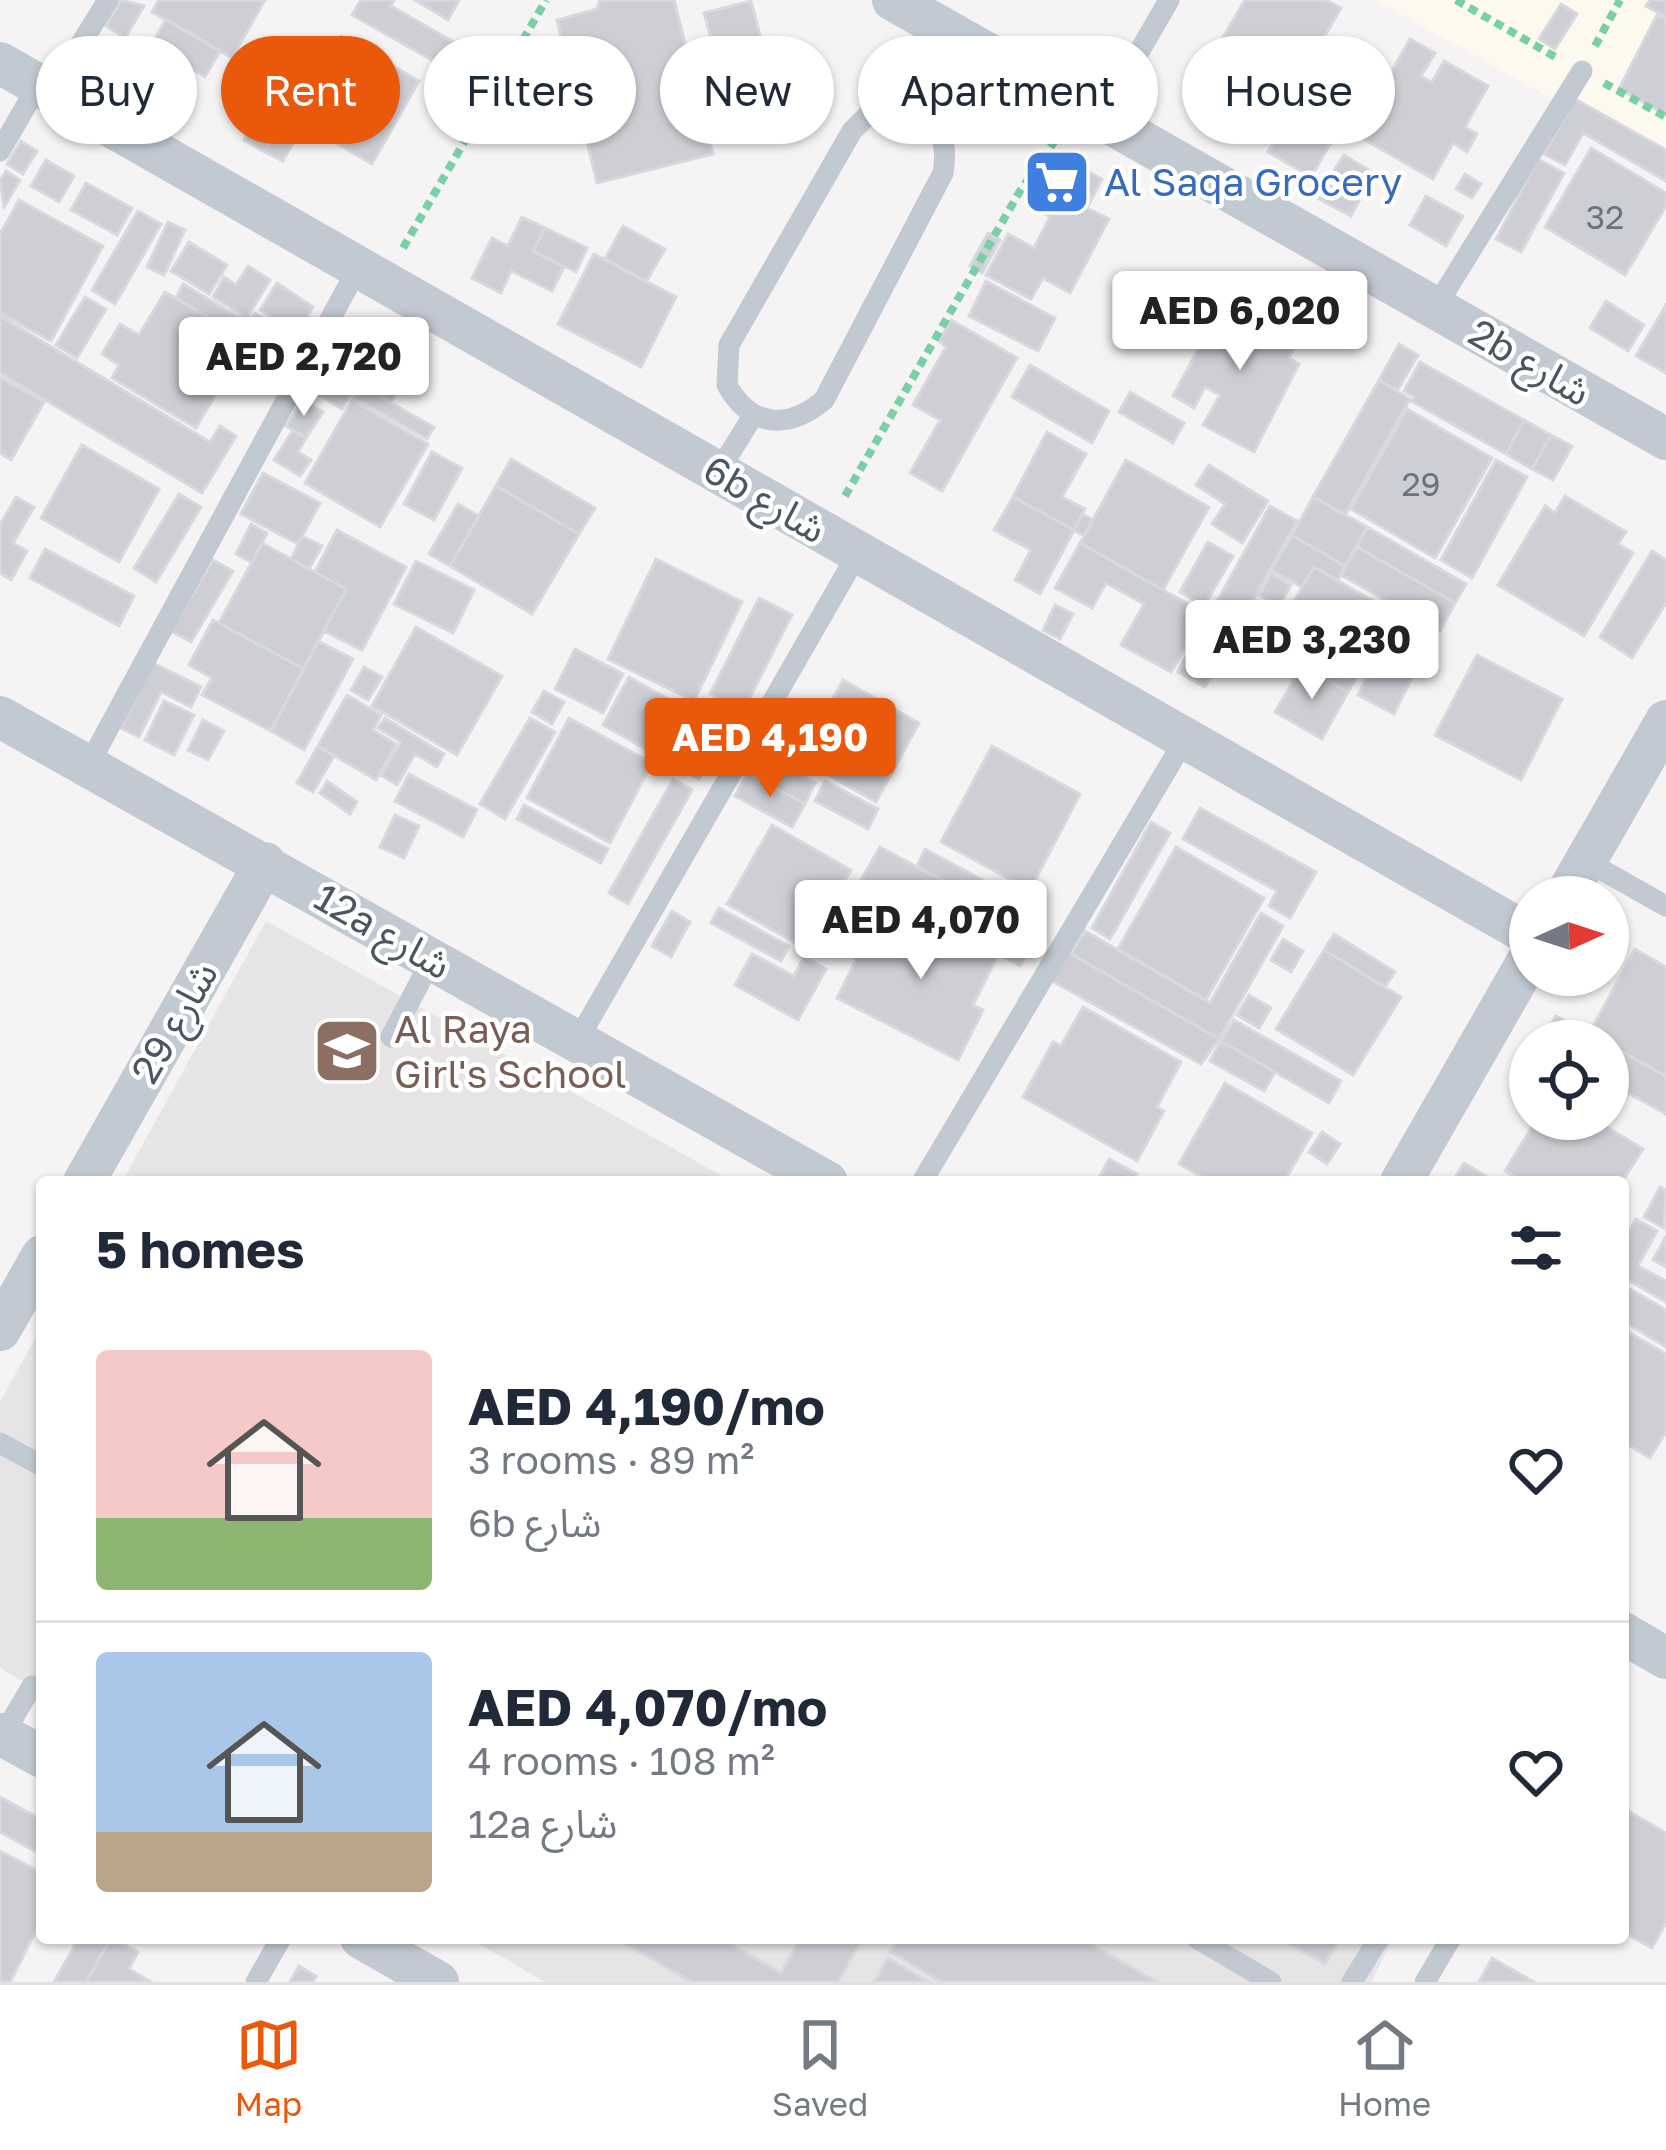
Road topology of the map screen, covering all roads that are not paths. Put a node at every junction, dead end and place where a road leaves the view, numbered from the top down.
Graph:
1 (108, 0) edge
2 (893, 0) edge
3 (1169, 0) edge
4 (86, 36) edge
5 (957, 36) edge
6 (1148, 36) edge
7 (0, 64) edge
8 (1582, 71) road end
9 (36, 84) edge
10 (36, 88) edge
11 (858, 125) edge
12 (143, 144) edge
13 (945, 144) edge
14 (1147, 144) edge
15 (0, 151) edge
16 (372, 273) junction
17 (1435, 308) junction
18 (753, 416) junction
19 (1666, 439) edge
20 (718, 472) junction
21 (858, 554) junction
22 (0, 718) edge
23 (1666, 722) edge
24 (1185, 739) junction
25 (88, 766) junction
26 (265, 863) junction
27 (1577, 876) edge
28 (1629, 895) edge
29 (1666, 906) edge
30 (1509, 923) edge
31 (432, 959) junction
32 (1509, 993) edge
33 (391, 1037) dead end
34 (576, 1043) junction
35 (100, 1176) edge
36 (816, 1176) edge
37 (926, 1176) edge
38 (1403, 1176) edge
39 (36, 1266) edge
40 (1, 1325) edge
41 (0, 1443) edge
42 (36, 1463) edge
43 (1629, 1641) edge
44 (1666, 1658) edge
45 (32, 1686) dead end
46 (1, 1734) edge
47 (36, 1754) edge
48 (277, 1944) edge
49 (372, 1944) edge
50 (1206, 1944) edge
51 (1375, 1944) edge
52 (1447, 1944) edge
53 (256, 1982) edge
54 (438, 1982) edge
55 (1271, 1982) edge
56 (1352, 1982) edge
57 (1425, 1982) edge

1 - 4 lane
2 - 5 street, 2b شارع
3 - 6 lane
7 - 9 street, 6b شارع
8 - 17 lane
10 - 15 lane
11 - 18 lane
12 - 16 street, 6b شارع
13 - 18 lane
14 - 17 street, 2b شارع
16 - 20 street, 6b شارع
16 - 25 lane
17 - 19 street, 2b شارع
18 - 20 lane
20 - 21 street, 6b شارع
21 - 24 street, 6b شارع
21 - 34 lane
22 - 25 street, 12a شارع
23 - 27 street
24 - 30 street, 6b شارع
24 - 37 lane
25 - 26 street, 12a شارع
26 - 31 street, 12a شارع
26 - 35 street, شارع 29
28 - 29 lane
31 - 33 lane
31 - 34 street, 12a شارع
32 - 38 street
34 - 36 street, 12a شارع
39 - 40 street
41 - 42 lane
43 - 44 street
45 - 46 lane
46 - 47 street
48 - 53 lane
49 - 54 street
50 - 55 lane
51 - 56 lane
52 - 57 lane

